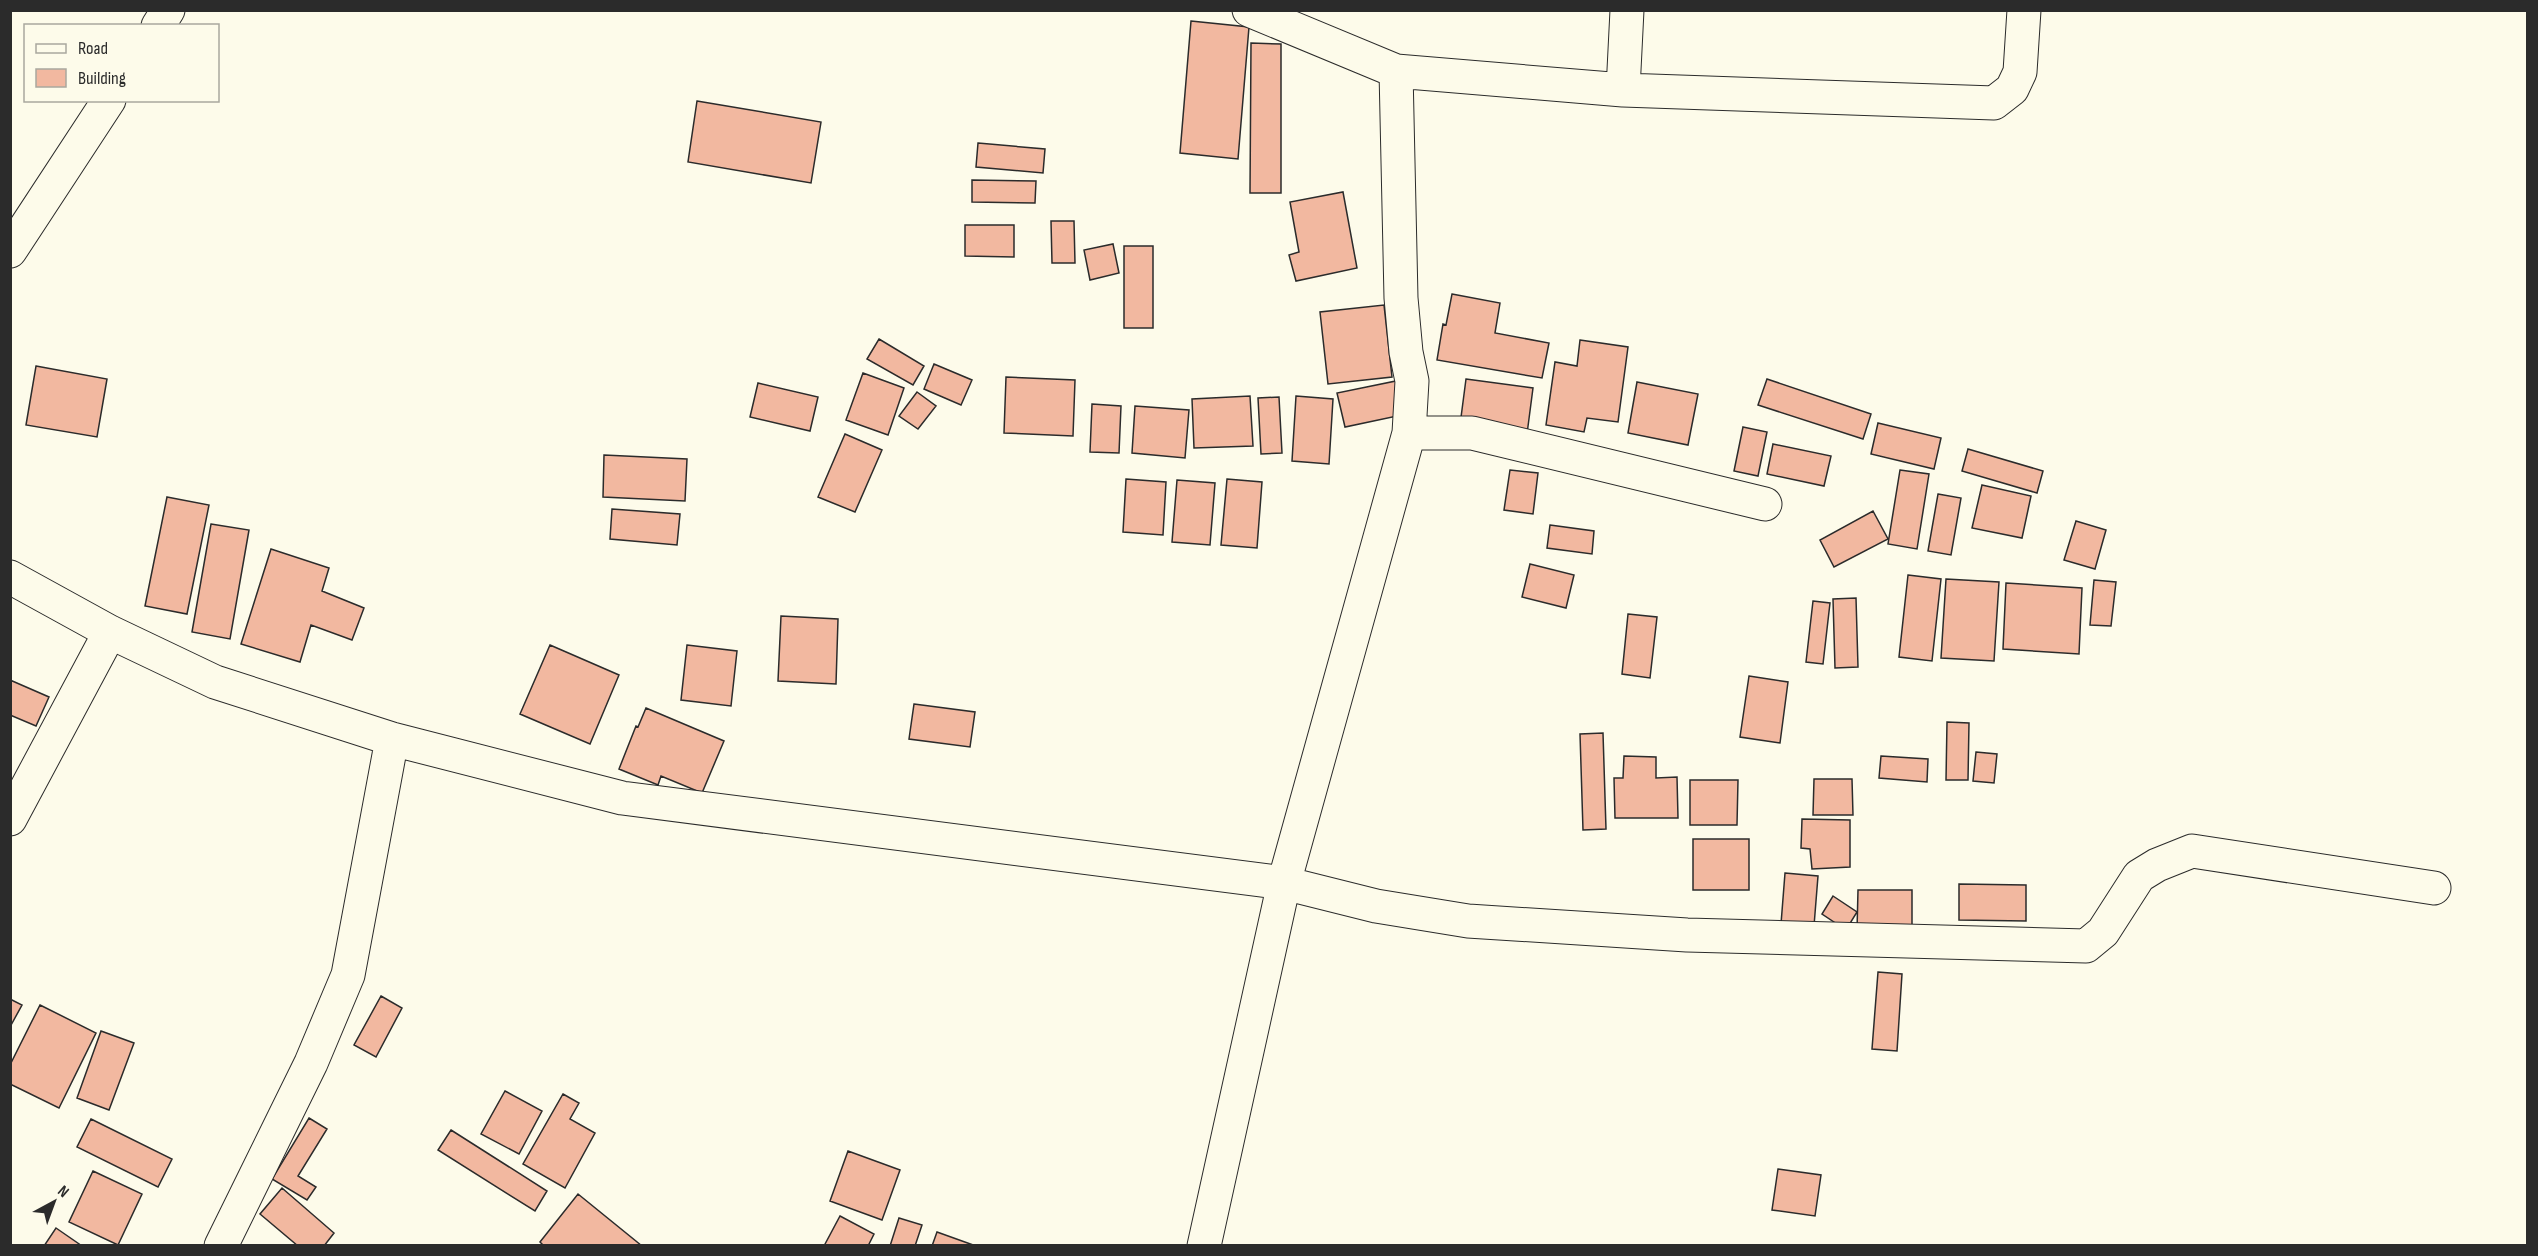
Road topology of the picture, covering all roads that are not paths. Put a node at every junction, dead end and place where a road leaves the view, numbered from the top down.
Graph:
1 (168, 10) edge
2 (1249, 10) edge
3 (1627, 10) edge
4 (2024, 10) edge
5 (159, 24) edge
6 (1396, 71) junction
7 (1623, 90) junction
8 (109, 102) edge
9 (10, 251) edge
10 (1409, 433) junction
11 (1765, 504) dead end
12 (10, 577) edge
13 (110, 632) junction
14 (392, 739) junction
15 (10, 819) edge
16 (1284, 883) junction
17 (2434, 888) dead end
18 (221, 1245) edge
19 (1204, 1245) edge

1 - 5 street
2 - 6 street
3 - 7 street
4 - 7 street
6 - 7 street
6 - 10 street
8 - 9 street
10 - 11 street
10 - 16 street
12 - 13 street
13 - 14 street
13 - 15 street
14 - 16 street
14 - 18 street
16 - 17 street
16 - 19 street

